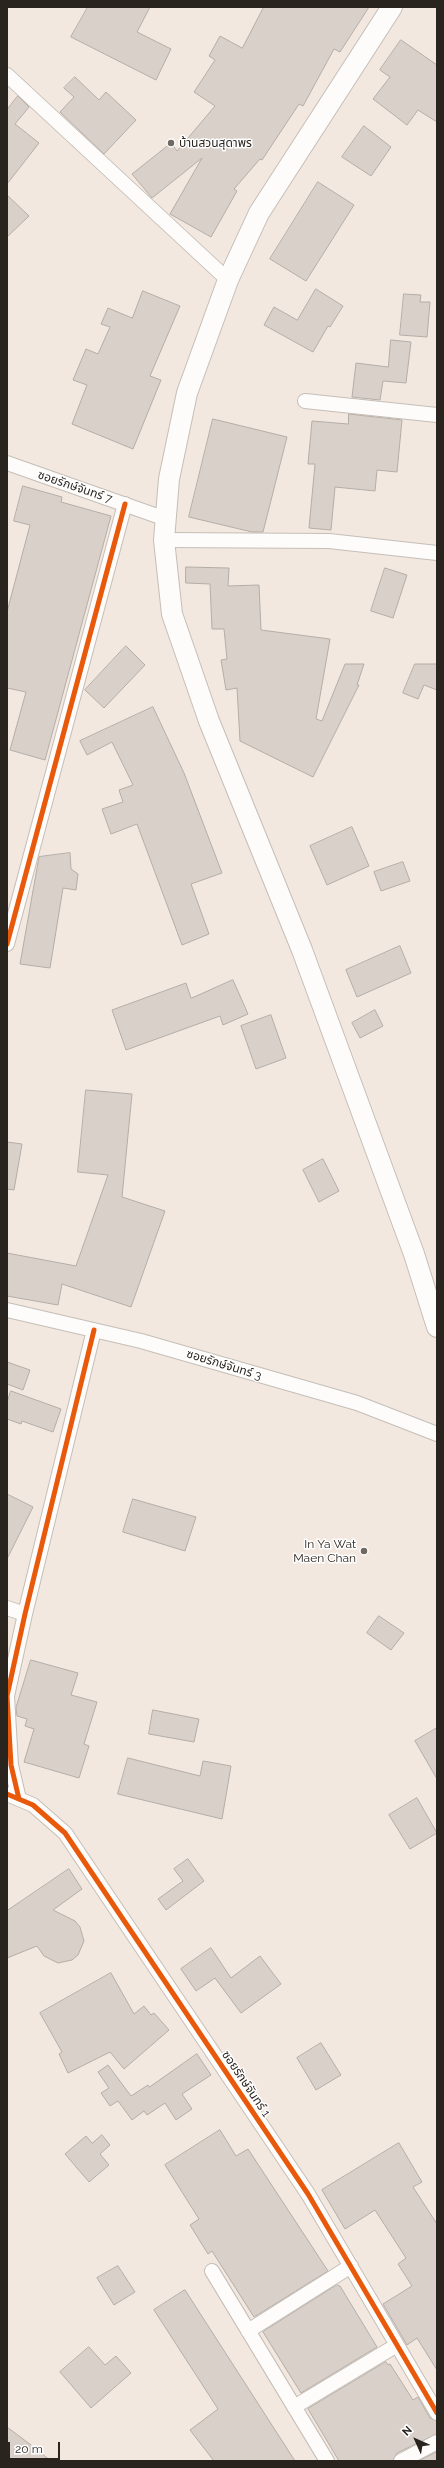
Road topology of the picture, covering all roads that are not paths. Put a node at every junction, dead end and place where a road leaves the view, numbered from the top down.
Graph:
1 (392, 7) edge
2 (7, 75) edge
3 (228, 280) junction
4 (305, 401) dead end
5 (437, 415) edge
6 (7, 463) edge
7 (125, 504) junction
8 (166, 519) junction
9 (164, 540) junction
10 (437, 553) edge
11 (7, 944) edge
12 (7, 1310) edge
13 (437, 1327) edge
14 (94, 1330) junction
15 (437, 1434) edge
16 (7, 1608) edge
17 (25, 1614) junction
18 (13, 1796) edge
19 (351, 2266) junction
20 (212, 2271) dead end
21 (248, 2331) junction
22 (397, 2345) junction
23 (294, 2407) junction
24 (437, 2413) edge
25 (437, 2442) edge
26 (327, 2461) edge
27 (401, 2461) edge

1 - 3 main road
2 - 3 street
3 - 8 main road
4 - 5 street
6 - 7 street, ซอยรักษ์จันทร์ 7
7 - 8 street, ซอยรักษ์จันทร์ 7
7 - 11 street
8 - 9 main road
9 - 10 street
9 - 13 main road
12 - 14 street, ซอยรักษ์จันทร์ 3
14 - 15 street, ซอยรักษ์จันทร์ 3
14 - 17 street
16 - 17 street
17 - 18 street
18 - 19 street, ซอยรักษ์จันทร์ 1
19 - 21 street
19 - 22 street, ซอยรักษ์จันทร์ 1
20 - 21 street
21 - 23 street
22 - 23 street
22 - 24 street, ซอยรักษ์จันทร์ 1
23 - 26 street
25 - 27 street

